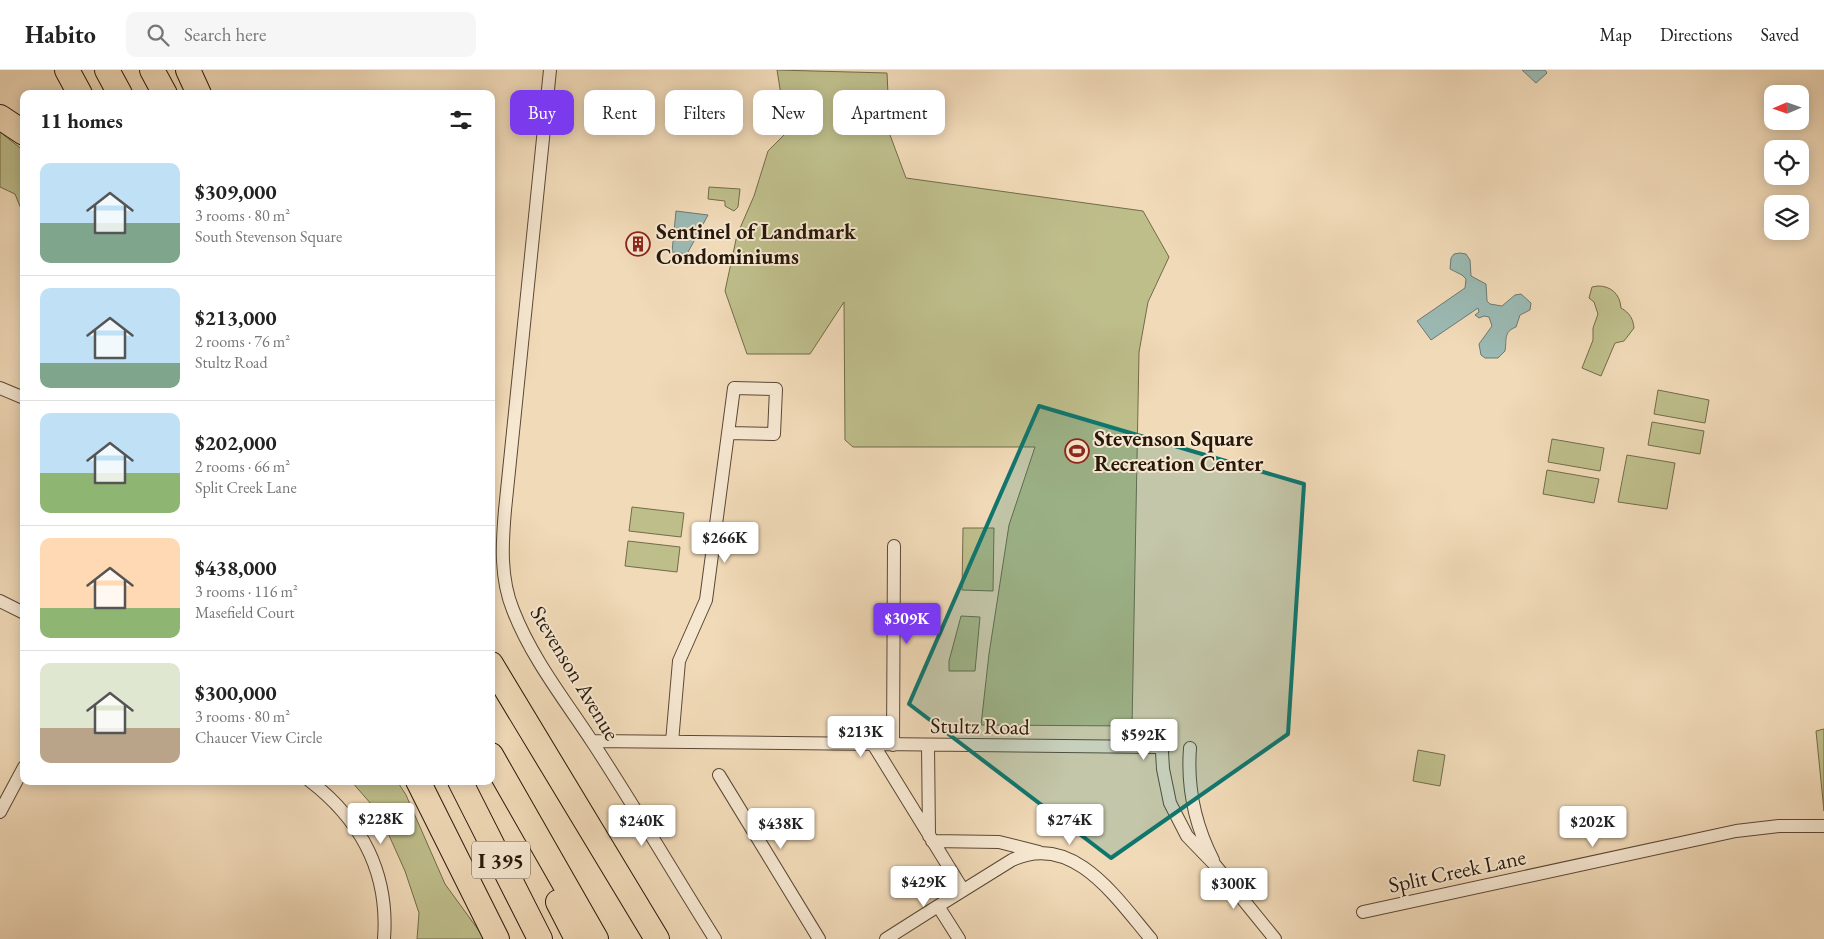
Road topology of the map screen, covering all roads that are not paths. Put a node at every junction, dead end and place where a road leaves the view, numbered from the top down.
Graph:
1 (67, 70) edge
2 (107, 70) edge
3 (152, 70) edge
4 (188, 70) edge
5 (550, 70) edge
6 (78, 90) edge
7 (118, 90) edge
8 (163, 90) edge
9 (197, 90) edge
10 (0, 117) edge
11 (20, 130) edge
12 (0, 388) edge
13 (20, 396) edge
14 (728, 433) junction
15 (894, 546) dead end
16 (0, 601) edge
17 (20, 611) edge
18 (495, 671) edge
19 (592, 741) junction
20 (672, 742) junction
21 (873, 744) junction
22 (893, 745) junction
23 (928, 745) junction
24 (1190, 748) dead end
25 (495, 762) edge
26 (20, 774) edge
27 (719, 775) dead end
28 (314, 785) edge
29 (420, 785) edge
30 (462, 785) edge
31 (0, 812) edge
32 (1824, 826) edge
33 (532, 827) junction
34 (931, 839) junction
35 (1043, 853) junction
36 (1215, 865) junction
37 (963, 890) junction
38 (938, 906) junction
39 (1363, 912) dead end
40 (384, 939) edge
41 (497, 939) edge
42 (540, 939) edge
43 (577, 939) edge
44 (596, 939) edge
45 (657, 939) edge
46 (715, 939) edge
47 (819, 939) edge
48 (886, 939) edge
49 (960, 939) edge
50 (1151, 939) edge
51 (1275, 939) edge

1 - 6 highway
2 - 7 highway
3 - 8 highway
4 - 9 highway
5 - 19 street, Stevenson Avenue
10 - 11 highway
12 - 13 street
14 - 14 street
14 - 20 street
15 - 22 street
16 - 17 street
18 - 45 highway
19 - 20 street, Stultz Road
19 - 46 street, Stevenson Avenue
20 - 21 street, Stultz Road
21 - 22 street, Stultz Road
21 - 34 street
22 - 23 street, Stultz Road
23 - 34 street
23 - 36 street, Stultz Road
24 - 36 street
25 - 33 highway
26 - 31 street
27 - 47 street
28 - 40 street
29 - 41 highway
30 - 42 highway, I 395
32 - 39 street, Split Creek Lane
33 - 43 highway
33 - 44 highway
34 - 35 street
34 - 37 street
35 - 37 street
35 - 50 street
36 - 51 street
37 - 38 street
38 - 48 street
38 - 49 street

